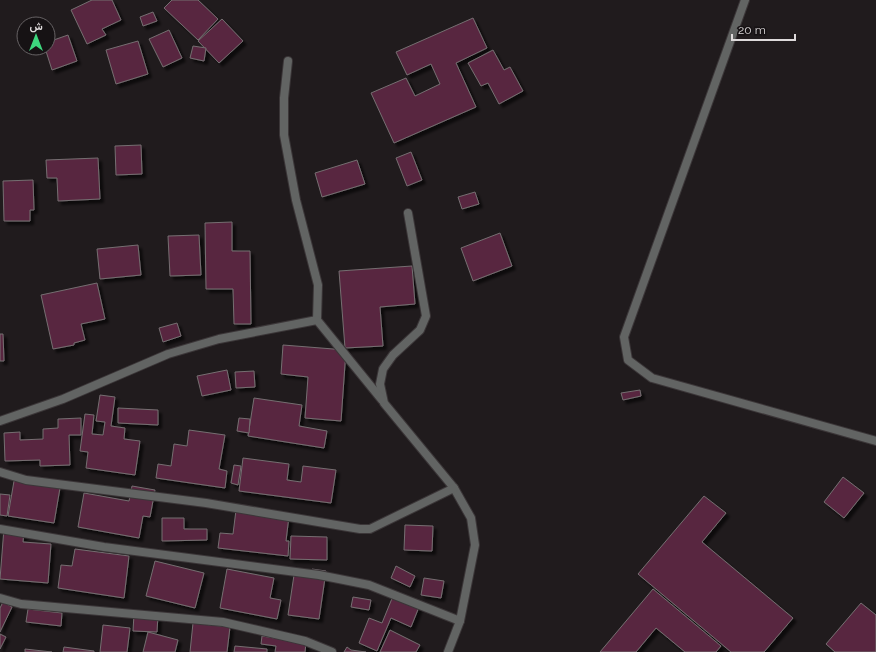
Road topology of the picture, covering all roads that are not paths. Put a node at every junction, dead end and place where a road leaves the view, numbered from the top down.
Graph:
1 (745, 0) edge
2 (288, 61) dead end
3 (408, 213) dead end
4 (317, 320) junction
5 (384, 403) junction
6 (0, 421) edge
7 (876, 441) edge
8 (0, 472) edge
9 (454, 488) junction
10 (0, 529) edge
11 (0, 598) edge
12 (460, 621) junction
13 (332, 652) edge
14 (448, 652) edge

1 - 7 street
2 - 4 street
3 - 5 street
4 - 5 street
4 - 6 street
5 - 9 street
8 - 9 street
9 - 12 street
10 - 12 street
11 - 13 street
12 - 14 street

